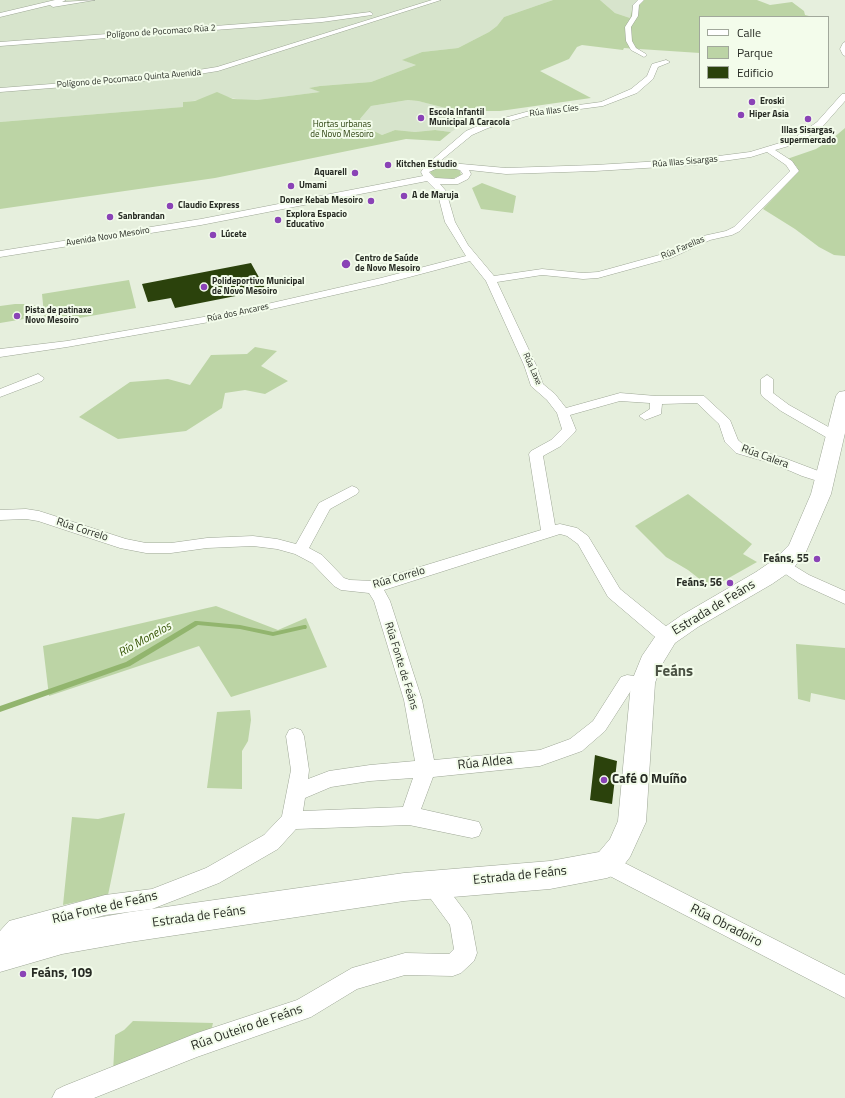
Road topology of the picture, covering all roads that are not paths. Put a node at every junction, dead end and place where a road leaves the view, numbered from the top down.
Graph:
1 (63, 0) edge
2 (92, 0) edge
3 (438, 0) edge
4 (642, 0) edge
5 (32, 7) junction
6 (408, 10) junction
7 (0, 15) edge
8 (348, 19) junction
9 (366, 23) junction
10 (348, 29) junction
11 (0, 44) edge
12 (845, 44) edge
13 (845, 54) edge
14 (648, 56) junction
15 (652, 69) junction
16 (0, 90) edge
17 (845, 96) edge
18 (451, 150) junction
19 (770, 150) junction
20 (456, 166) junction
21 (506, 171) junction
22 (430, 174) junction
23 (463, 178) junction
24 (444, 199) junction
25 (0, 246) edge
26 (0, 254) edge
27 (473, 257) junction
28 (491, 280) junction
29 (0, 353) edge
30 (38, 378) dead end
31 (767, 379) dead end
32 (0, 393) edge
33 (845, 397) edge
34 (656, 400) junction
35 (563, 413) junction
36 (645, 416) dead end
37 (836, 437) junction
38 (824, 478) junction
39 (352, 491) dead end
40 (0, 515) edge
41 (548, 532) junction
42 (300, 550) junction
43 (783, 565) junction
44 (374, 586) junction
45 (845, 598) edge
46 (667, 637) junction
47 (643, 683) junction
48 (295, 736) dead end
49 (426, 769) junction
50 (298, 793) junction
51 (409, 816) junction
52 (291, 820) junction
53 (472, 829) dead end
54 (606, 864) junction
55 (432, 884) junction
56 (0, 946) edge
57 (0, 957) edge
58 (845, 987) edge
59 (64, 1098) edge

1 - 5 street
2 - 5 street
3 - 6 street, Polígono de Pocomaco Quinta Avenida
4 - 14 street
5 - 7 street
6 - 8 street, Polígono de Pocomaco Rúa 2
6 - 9 street, Polígono de Pocomaco Quinta Avenida
8 - 9 street, Polígono de Pocomaco Rúa 2
8 - 10 street
8 - 11 street, Polígono de Pocomaco Rúa 2
9 - 10 street, Polígono de Pocomaco Quinta Avenida
10 - 16 street, Polígono de Pocomaco Quinta Avenida
12 - 13 street
14 - 15 street
14 - 15 street
15 - 18 street, Rúa Illas Cíes
17 - 19 street, Rúa Illas Sisargas
18 - 20 street
18 - 22 street, Rúa Illas Cíes
19 - 21 street, Rúa Illas Sisargas
19 - 28 street, Rúa Farellas
20 - 21 street, Rúa Illas Sisargas
20 - 22 street, Rúa Illas Sisargas
20 - 23 street
21 - 23 street, Rúa Illas Sisargas
22 - 23 street, Rúa Illas Sisargas
22 - 24 street, Rúa Laxe
22 - 25 street, Avenida Novo Mesoiro
22 - 26 street, Avenida Novo Mesoiro
23 - 24 street
24 - 27 street, Rúa Laxe
27 - 28 street, Rúa Laxe
27 - 29 street, Rúa dos Ancares
28 - 35 street, Rúa Laxe
30 - 32 street
31 - 37 street
33 - 37 street, Estrada de Feáns
34 - 35 street, Rúa Calera
34 - 36 street
34 - 38 street, Rúa Calera
35 - 41 street, Rúa Laxe
37 - 38 street, Estrada de Feáns
38 - 43 street, Estrada de Feáns
39 - 42 street
40 - 42 street, Rúa Correlo
41 - 44 street, Rúa Correlo
41 - 46 street, Rúa Correlo
42 - 44 street, Rúa Correlo
43 - 45 street
43 - 46 street, Estrada de Feáns
44 - 49 street, Rúa Fonte de Feáns
46 - 47 street, Estrada de Feáns
47 - 49 street, Rúa Aldea
47 - 54 street, Estrada de Feáns
48 - 50 street, Rúa Fonte de Feáns
49 - 50 street, Rúa Aldea
49 - 51 street
50 - 52 street, Rúa Fonte de Feáns
51 - 52 street
51 - 53 street
52 - 56 street, Rúa Fonte de Feáns
54 - 55 street, Estrada de Feáns
54 - 58 street, Rúa Obradoiro
55 - 57 street, Estrada de Feáns
55 - 59 street, Rúa Outeiro de Feáns

